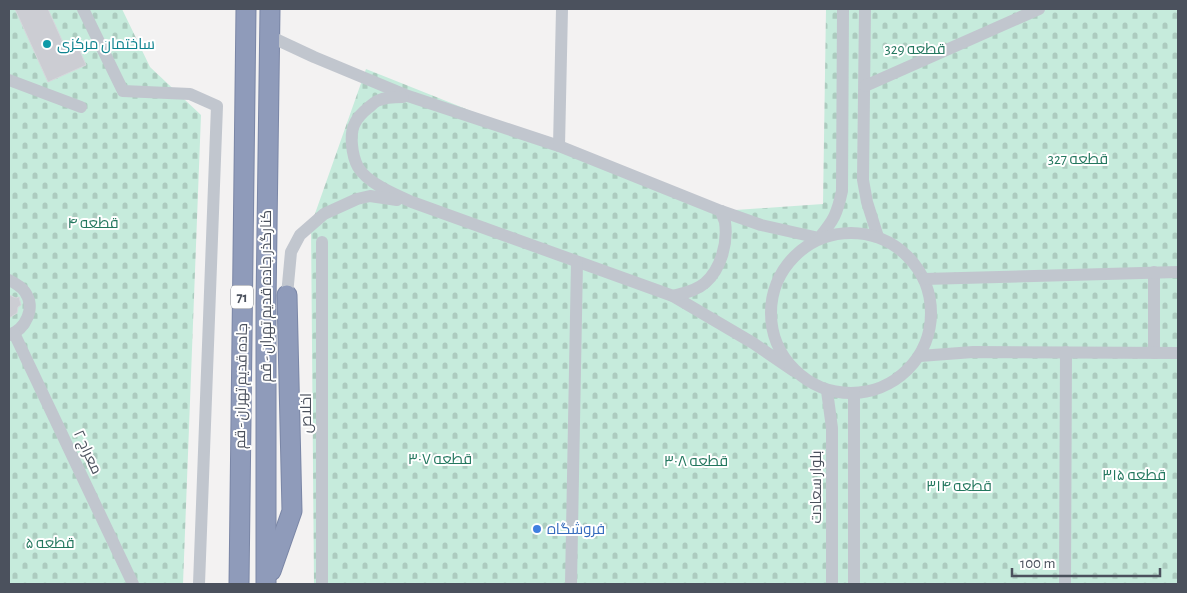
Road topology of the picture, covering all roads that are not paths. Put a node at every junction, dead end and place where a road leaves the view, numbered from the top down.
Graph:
1 (83, 9) edge
2 (246, 9) edge
3 (270, 9) edge
4 (562, 9) edge
5 (843, 9) edge
6 (865, 9) edge
7 (1039, 9) edge
8 (269, 36) junction
9 (9, 80) edge
10 (865, 86) junction
11 (408, 96) junction
12 (81, 107) dead end
13 (559, 146) junction
14 (412, 202) junction
15 (721, 211) junction
16 (878, 237) junction
17 (819, 238) junction
18 (322, 242) dead end
19 (577, 262) junction
20 (1154, 272) junction
21 (1178, 272) edge
22 (924, 279) junction
23 (9, 280) edge
24 (287, 295) joint
25 (673, 296) junction
26 (11, 334) edge
27 (1066, 352) junction
28 (1154, 353) junction
29 (1178, 353) edge
30 (920, 356) junction
31 (794, 371) junction
32 (827, 390) junction
33 (854, 394) junction
34 (133, 584) edge
35 (199, 584) edge
36 (239, 584) edge
37 (266, 584) edge
38 (322, 584) edge
39 (571, 584) edge
40 (832, 584) edge
41 (854, 584) edge
42 (1065, 584) edge

1 - 35 street
2 - 36 highway, جاده قدیم تهران - قم / 71
3 - 8 highway, کنارگذر جاده قدیم تهران - قم / 71
4 - 13 street
5 - 17 street
6 - 10 street
7 - 10 street
8 - 11 street
8 - 37 highway, کنارگذر جاده قدیم تهران - قم / 71
9 - 12 street
10 - 16 street
11 - 13 street
11 - 14 street
13 - 15 street
14 - 19 street
14 - 24 street
15 - 17 street
15 - 25 street
16 - 17 street
16 - 22 street
17 - 31 street
18 - 38 street, اخلاص
19 - 25 street
19 - 39 street
20 - 21 street
20 - 22 street
20 - 28 street
22 - 30 street
23 - 26 street
24 - 37 highway
25 - 31 street
26 - 34 street, معراج ۲
27 - 28 street
27 - 30 street
27 - 42 street
28 - 29 street
30 - 33 street
31 - 32 street
32 - 33 street
32 - 40 street, بلوار سعادت
33 - 41 street

